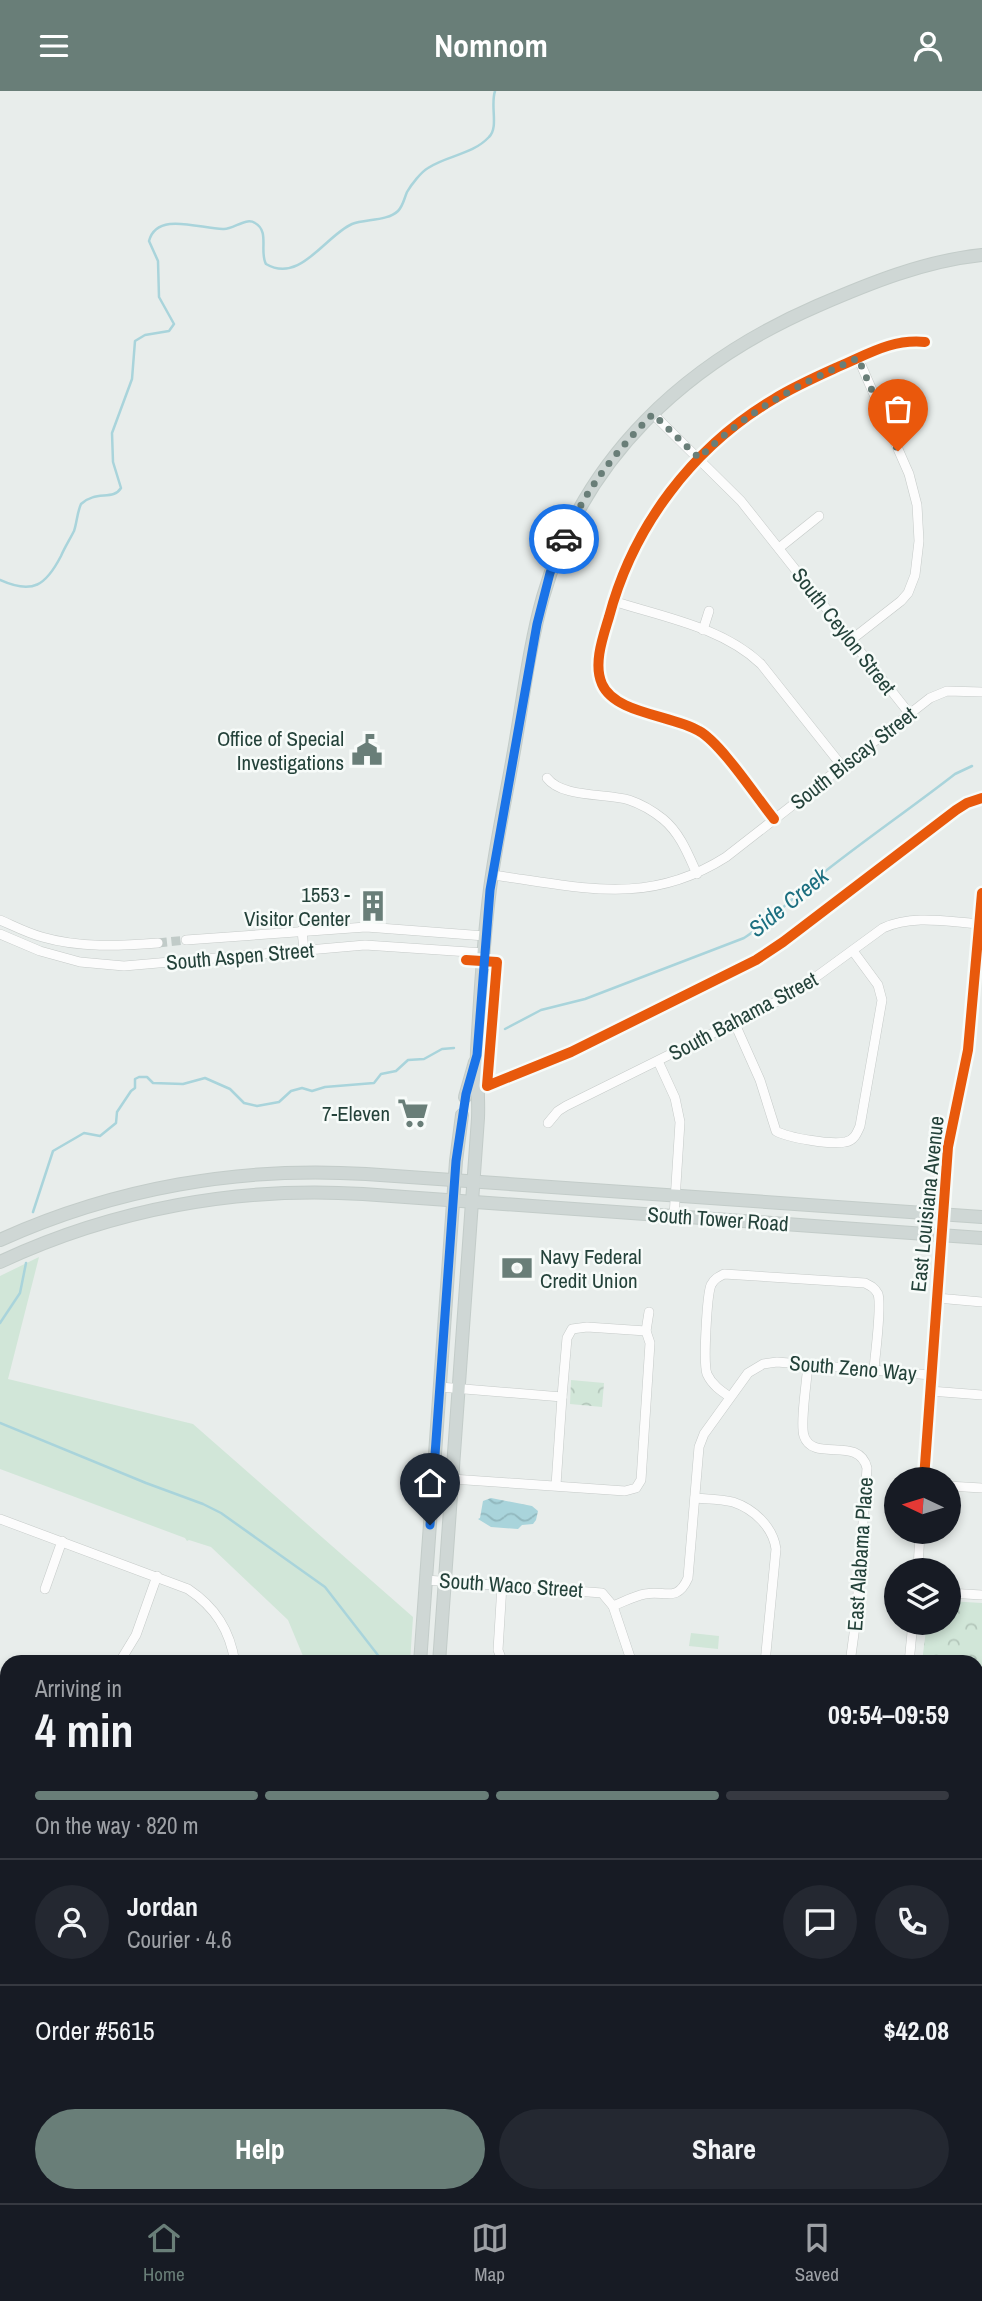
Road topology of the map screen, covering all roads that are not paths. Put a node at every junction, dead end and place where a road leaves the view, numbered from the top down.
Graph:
1 (982, 255) edge
2 (925, 342) dead end
3 (858, 358) junction
4 (653, 414) junction
5 (699, 458) junction
6 (820, 516) dead end
7 (779, 548) junction
8 (613, 601) junction
9 (709, 611) dead end
10 (703, 630) junction
11 (851, 640) junction
12 (982, 692) edge
13 (909, 713) junction
14 (842, 767) junction
15 (547, 778) dead end
16 (774, 820) junction
17 (697, 874) junction
18 (492, 875) junction
19 (982, 893) edge
20 (0, 920) edge
21 (981, 924) edge
22 (330, 929) junction
23 (302, 930) junction
24 (0, 935) edge
25 (485, 936) junction
26 (186, 940) tunnel mouth
27 (158, 943) tunnel mouth
28 (331, 948) junction
29 (304, 951) junction
30 (853, 951) junction
31 (484, 953) junction
32 (735, 1024) junction
33 (477, 1055) junction
34 (658, 1062) junction
35 (466, 1097) joint
36 (462, 1115) joint
37 (548, 1123) dead end
38 (313, 1172) junction
39 (455, 1181) junction
40 (474, 1182) junction
41 (241, 1196) junction
42 (676, 1196) junction
43 (453, 1201) junction
44 (472, 1202) junction
45 (942, 1215) junction
46 (674, 1216) junction
47 (982, 1217) edge
48 (941, 1235) junction
49 (982, 1238) edge
50 (0, 1240) edge
51 (0, 1262) edge
52 (936, 1299) junction
53 (982, 1302) edge
54 (649, 1312) dead end
55 (646, 1331) junction
56 (808, 1364) junction
57 (874, 1370) junction
58 (931, 1375) junction
59 (440, 1387) junction
60 (459, 1388) junction
61 (930, 1391) junction
62 (982, 1395) edge
63 (562, 1397) junction
64 (730, 1397) junction
65 (925, 1467) edge
66 (453, 1479) junction
67 (556, 1485) junction
68 (961, 1487) edge
69 (982, 1488) edge
70 (695, 1498) junction
71 (0, 1518) edge
72 (62, 1541) junction
73 (158, 1576) junction
74 (426, 1580) junction
75 (445, 1581) junction
76 (502, 1585) junction
77 (45, 1589) dead end
78 (961, 1594) edge
79 (982, 1595) edge
80 (612, 1606) junction
81 (912, 1635) edge
82 (125, 1655) edge
83 (233, 1655) edge
84 (421, 1655) edge
85 (440, 1655) edge
86 (500, 1655) edge
87 (629, 1655) edge
88 (766, 1655) edge
89 (851, 1655) edge
90 (910, 1655) edge

1 - 4 main road
2 - 3 street
3 - 5 street
3 - 11 street
4 - 5 street, South Ceylon Street
4 - 18 main road
5 - 7 street, South Ceylon Street
5 - 8 street
6 - 7 street, South Ceylon Street
7 - 11 street, South Ceylon Street
8 - 10 street
8 - 16 street
9 - 10 street
10 - 14 street
11 - 13 street, South Ceylon Street
12 - 13 street, South Biscay Street
13 - 14 street, South Biscay Street
14 - 16 street, South Biscay Street
15 - 17 street
16 - 17 street, South Biscay Street
17 - 18 street, South Biscay Street
18 - 25 main road
19 - 21 street, East Louisiana Avenue
20 - 27 street, South Aspen Street
21 - 30 street, South Bahama Street
21 - 45 street, East Louisiana Avenue
22 - 23 street, South Aspen Street
22 - 25 street, South Aspen Street
22 - 28 street
23 - 26 street, South Aspen Street
23 - 29 street
24 - 29 street, South Aspen Street
25 - 31 main road
28 - 29 street, South Aspen Street
28 - 31 street, South Aspen Street
30 - 32 street, South Bahama Street
30 - 32 street
31 - 33 main road
32 - 34 street, South Bahama Street
33 - 35 main road
33 - 40 main road
34 - 37 street, South Bahama Street
34 - 42 street
35 - 36 street
36 - 39 main road
38 - 39 main road, South Tower Road
38 - 41 main road
38 - 50 main road, South Tower Road
39 - 40 main road, South Tower Road
39 - 43 main road
40 - 42 main road, South Tower Road
40 - 44 main road
41 - 43 main road, South Tower Road
41 - 51 main road
42 - 45 main road, South Tower Road
42 - 46 street
43 - 44 main road, South Tower Road
43 - 59 main road
44 - 46 main road, South Tower Road
44 - 60 main road
45 - 47 main road, South Tower Road
45 - 48 street, East Louisiana Avenue
46 - 48 main road, South Tower Road
48 - 49 main road, South Tower Road
48 - 52 street, East Louisiana Avenue
52 - 53 street
52 - 58 street, East Louisiana Avenue
54 - 55 street
55 - 63 street
55 - 67 street
56 - 57 street, South Zeno Way
56 - 64 street, South Zeno Way
56 - 89 street, East Alabama Place
57 - 58 street, South Zeno Way
57 - 64 street
58 - 61 street, East Louisiana Avenue
59 - 60 street
59 - 74 main road
60 - 63 street
60 - 66 main road
61 - 62 street
61 - 65 street, East Louisiana Avenue
63 - 67 street
64 - 70 street, South Zeno Way
66 - 67 street
66 - 75 main road
68 - 69 street
70 - 80 street, South Zeno Way
70 - 88 street
71 - 72 street
72 - 73 street
72 - 77 street
73 - 82 street
73 - 83 street
74 - 75 street, South Waco Street
74 - 84 main road
75 - 76 street, South Waco Street
75 - 85 main road
76 - 80 street, South Waco Street
76 - 86 street
78 - 79 street
80 - 87 street, South Waco Street
81 - 90 street

